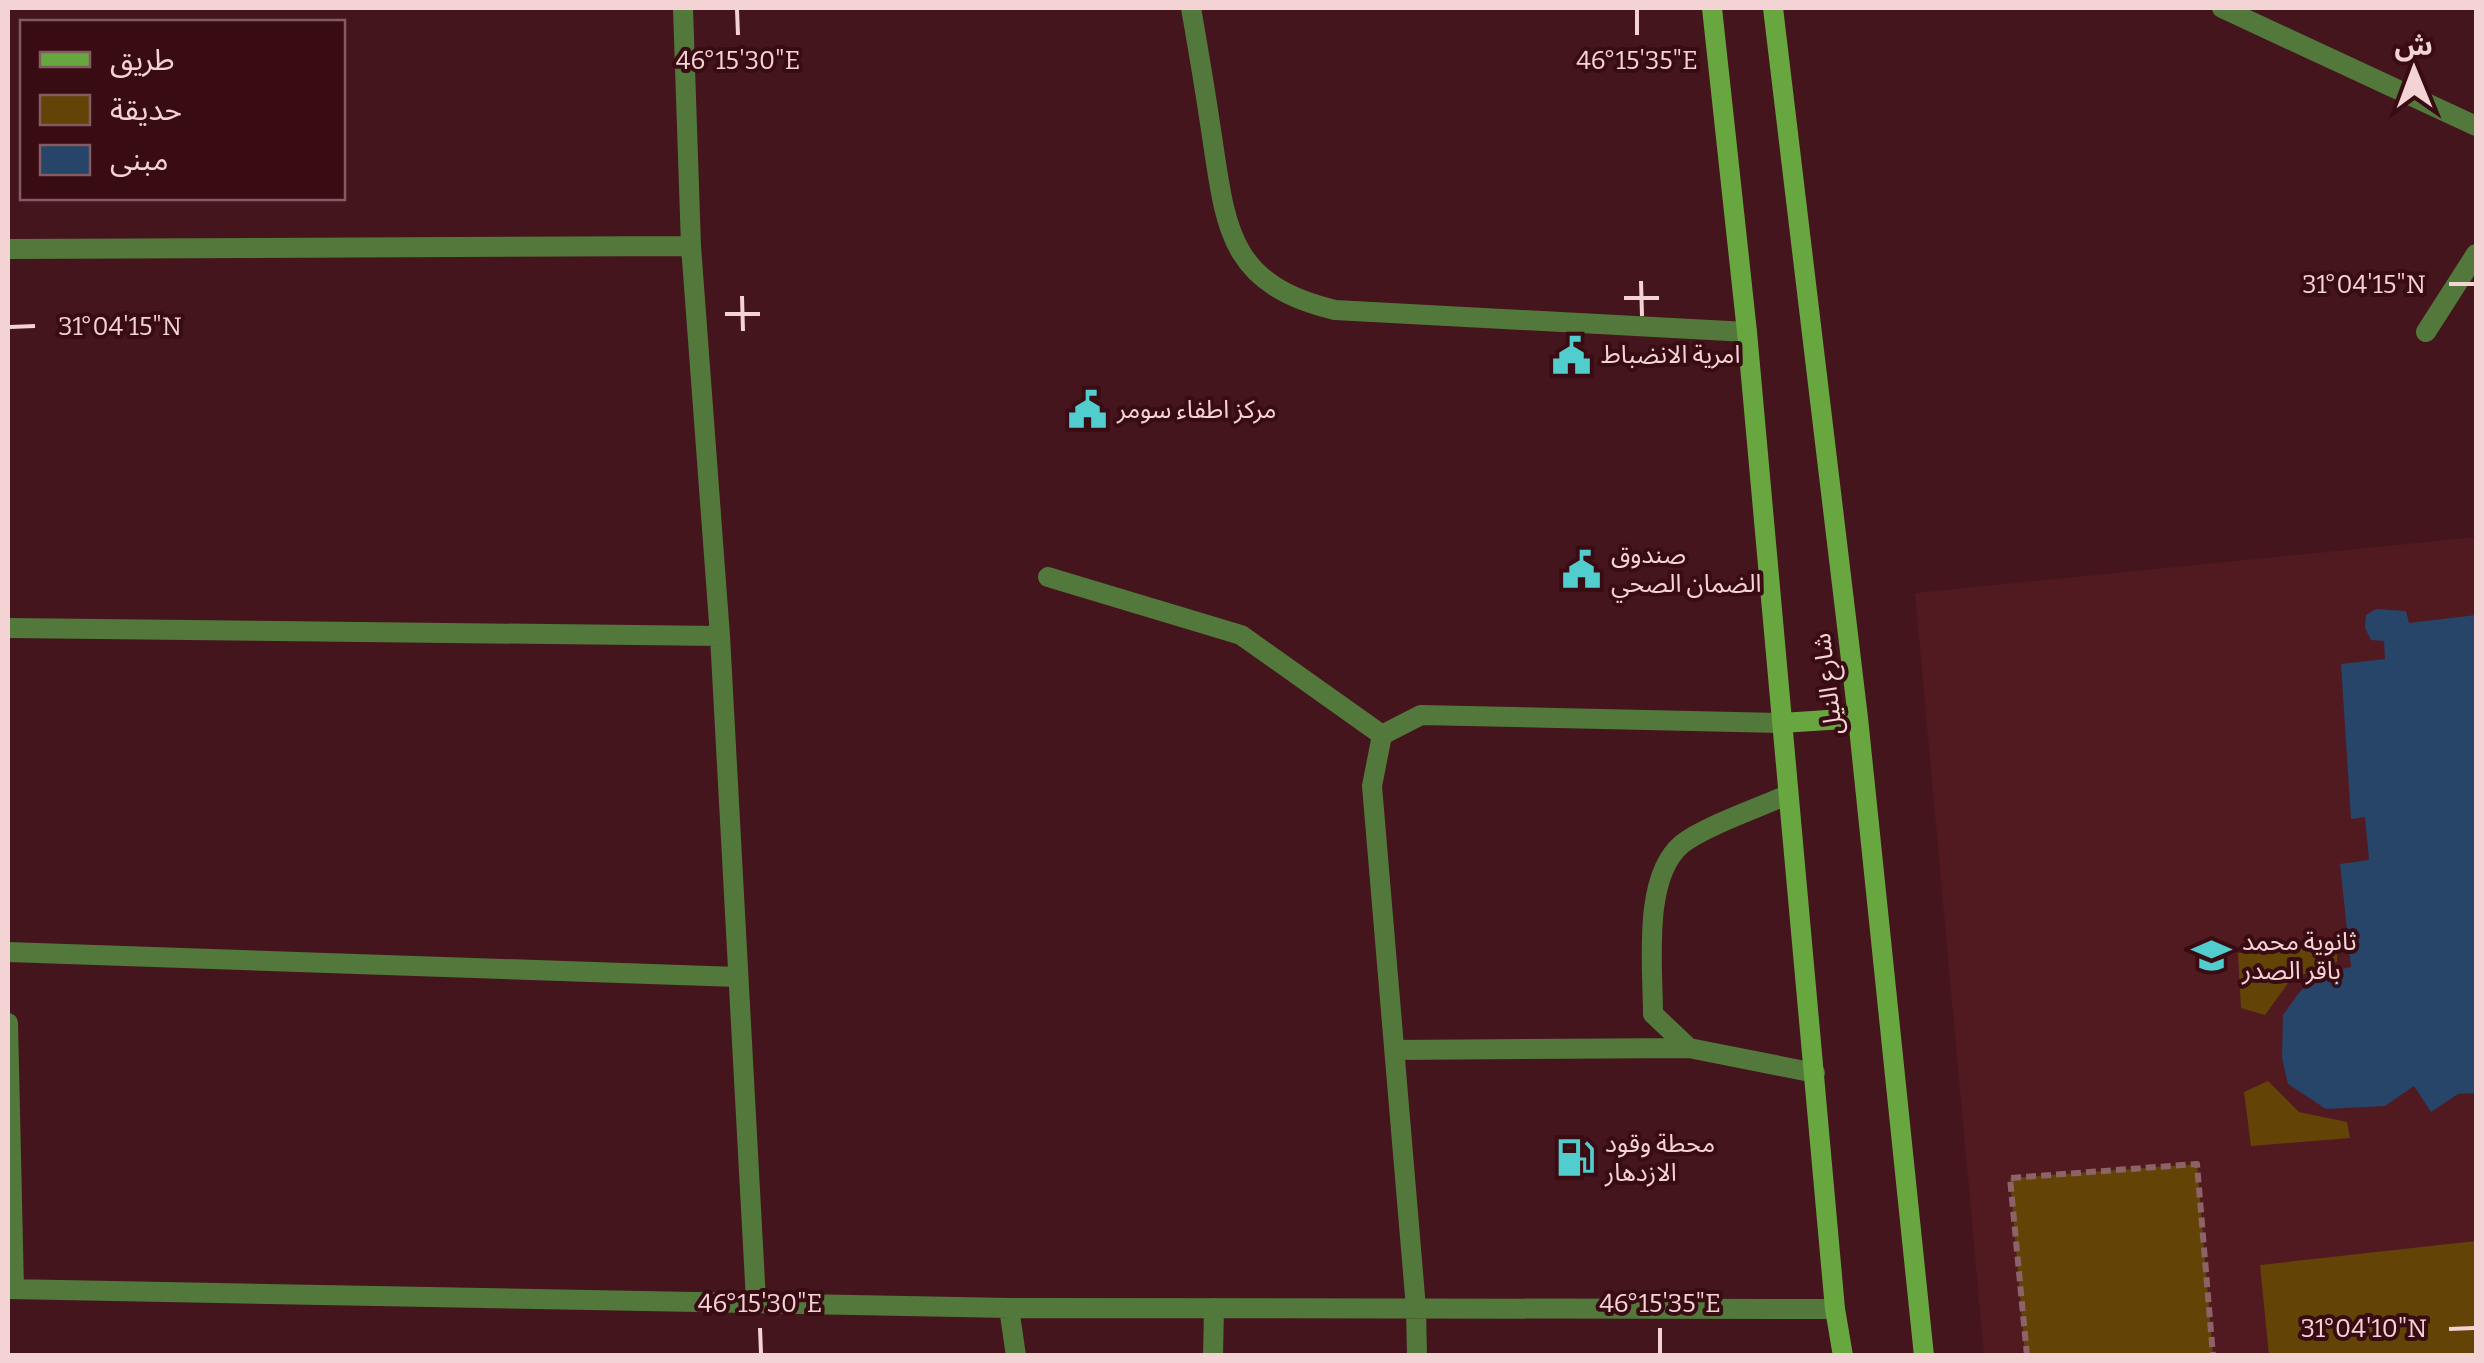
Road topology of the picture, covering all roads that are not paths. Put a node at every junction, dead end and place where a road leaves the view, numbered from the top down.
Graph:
1 (683, 8) edge
2 (1190, 8) edge
3 (1712, 8) edge
4 (1773, 8) edge
5 (2222, 8) edge
6 (2476, 126) edge
7 (692, 246) junction
8 (8, 249) edge
9 (2476, 254) edge
10 (1747, 332) junction
11 (2426, 332) dead end
12 (1048, 577) dead end
13 (8, 628) edge
14 (720, 636) junction
15 (1858, 718) junction
16 (1782, 723) junction
17 (1382, 735) junction
18 (1787, 794) junction
19 (8, 952) edge
20 (738, 977) junction
21 (8, 1022) edge
22 (1689, 1048) junction
23 (1394, 1050) junction
24 (1815, 1073) junction
25 (11, 1289) edge
26 (756, 1302) junction
27 (1009, 1308) junction
28 (1214, 1308) junction
29 (1416, 1308) junction
30 (1834, 1309) junction
31 (1016, 1356) edge
32 (1213, 1356) edge
33 (1417, 1356) edge
34 (1842, 1356) edge
35 (1924, 1356) edge

1 - 7 street
2 - 10 street
3 - 10 main road
4 - 15 main road, شارع النيل
5 - 6 street
7 - 8 street
7 - 14 street
9 - 11 street
10 - 16 main road
12 - 17 street
13 - 14 street
14 - 20 street
15 - 16 main road
15 - 35 main road, شارع النيل
16 - 17 street
16 - 18 main road
17 - 23 street
18 - 22 street
18 - 24 main road
19 - 20 street
20 - 26 street
21 - 25 street
22 - 23 street
22 - 24 street
23 - 29 street
24 - 30 main road
25 - 26 street
26 - 27 street
27 - 28 street
27 - 31 street
28 - 29 street
28 - 32 street
29 - 30 street
29 - 33 street
30 - 34 main road

